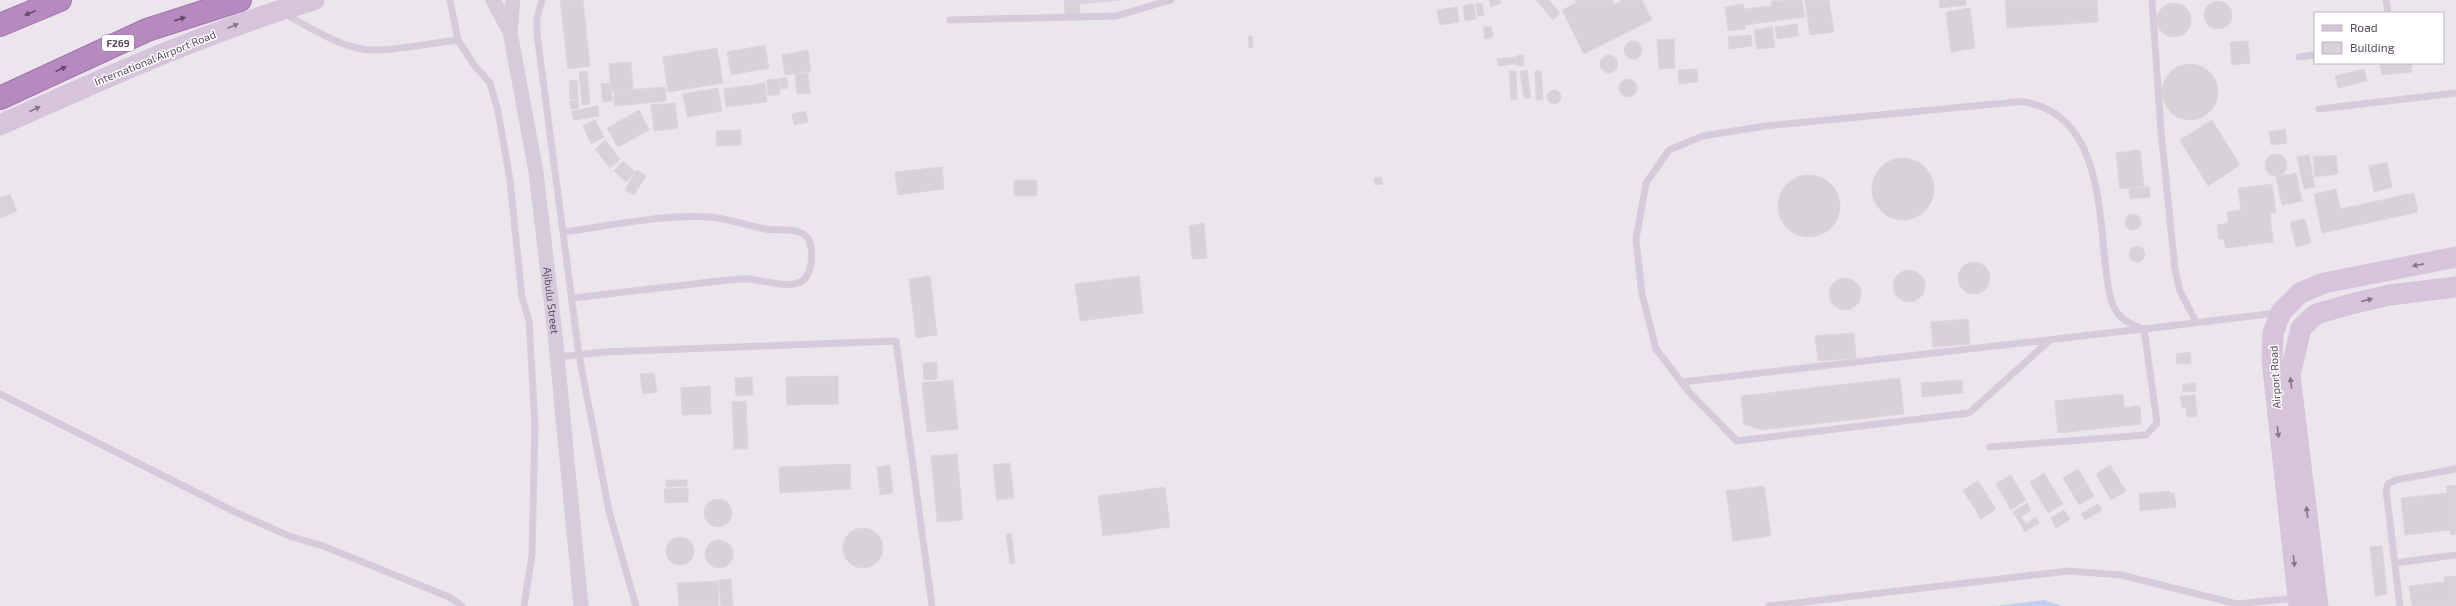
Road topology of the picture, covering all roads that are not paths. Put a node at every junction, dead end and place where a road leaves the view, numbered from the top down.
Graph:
1 (60, 0) edge
2 (240, 0) edge
3 (314, 0) edge
4 (450, 0) edge
5 (493, 0) edge
6 (513, 0) edge
7 (542, 0) edge
8 (1171, 0) edge
9 (2152, 0) edge
10 (2386, 0) edge
11 (279, 10) junction
12 (2388, 12) edge
13 (950, 20) dead end
14 (0, 25) edge
15 (510, 32) junction
16 (458, 40) junction
17 (2314, 55) edge
18 (2299, 57) dead end
19 (2456, 93) edge
20 (0, 98) edge
21 (2319, 109) dead end
22 (0, 125) edge
23 (564, 232) junction
24 (2456, 257) edge
25 (2456, 287) edge
26 (573, 298) junction
27 (2281, 312) junction
28 (2196, 322) junction
29 (2144, 329) junction
30 (2049, 341) junction
31 (579, 355) junction
32 (557, 357) junction
33 (1682, 382) junction
34 (0, 394) edge
35 (1990, 447) dead end
36 (2456, 469) edge
37 (2456, 555) edge
38 (2395, 563) junction
39 (2298, 602) edge
40 (462, 606) edge
41 (524, 606) edge
42 (581, 606) edge
43 (636, 606) edge
44 (932, 606) edge
45 (1769, 606) edge
46 (2318, 606) edge
47 (2400, 606) edge

1 -> 14 highway
20 -> 2 highway, F269
3 - 11 main road, International Airport Road
4 - 16 lane
5 - 15 street, Ajibulu Street
6 - 15 street
7 - 23 lane
8 - 13 lane
9 - 28 lane
10 - 12 lane
11 - 16 lane
22 -> 11 main road, International Airport Road
15 - 32 street, Ajibulu Street
16 - 41 lane
17 - 18 lane
19 - 21 lane
23 - 26 lane
23 - 26 lane
24 -> 27 main road, Airport Road
46 -> 25 main road, Airport Road
26 - 31 lane
27 - 28 lane
27 -> 39 main road, Airport Road
28 - 29 lane
29 - 30 lane
29 - 33 lane
29 - 35 lane
30 - 33 lane
30 - 33 lane
31 - 32 lane
31 - 43 lane
31 - 44 lane
32 - 42 street, Ajibulu Street
34 - 40 lane
36 - 38 lane
37 - 38 lane
38 - 47 lane
39 - 45 lane

